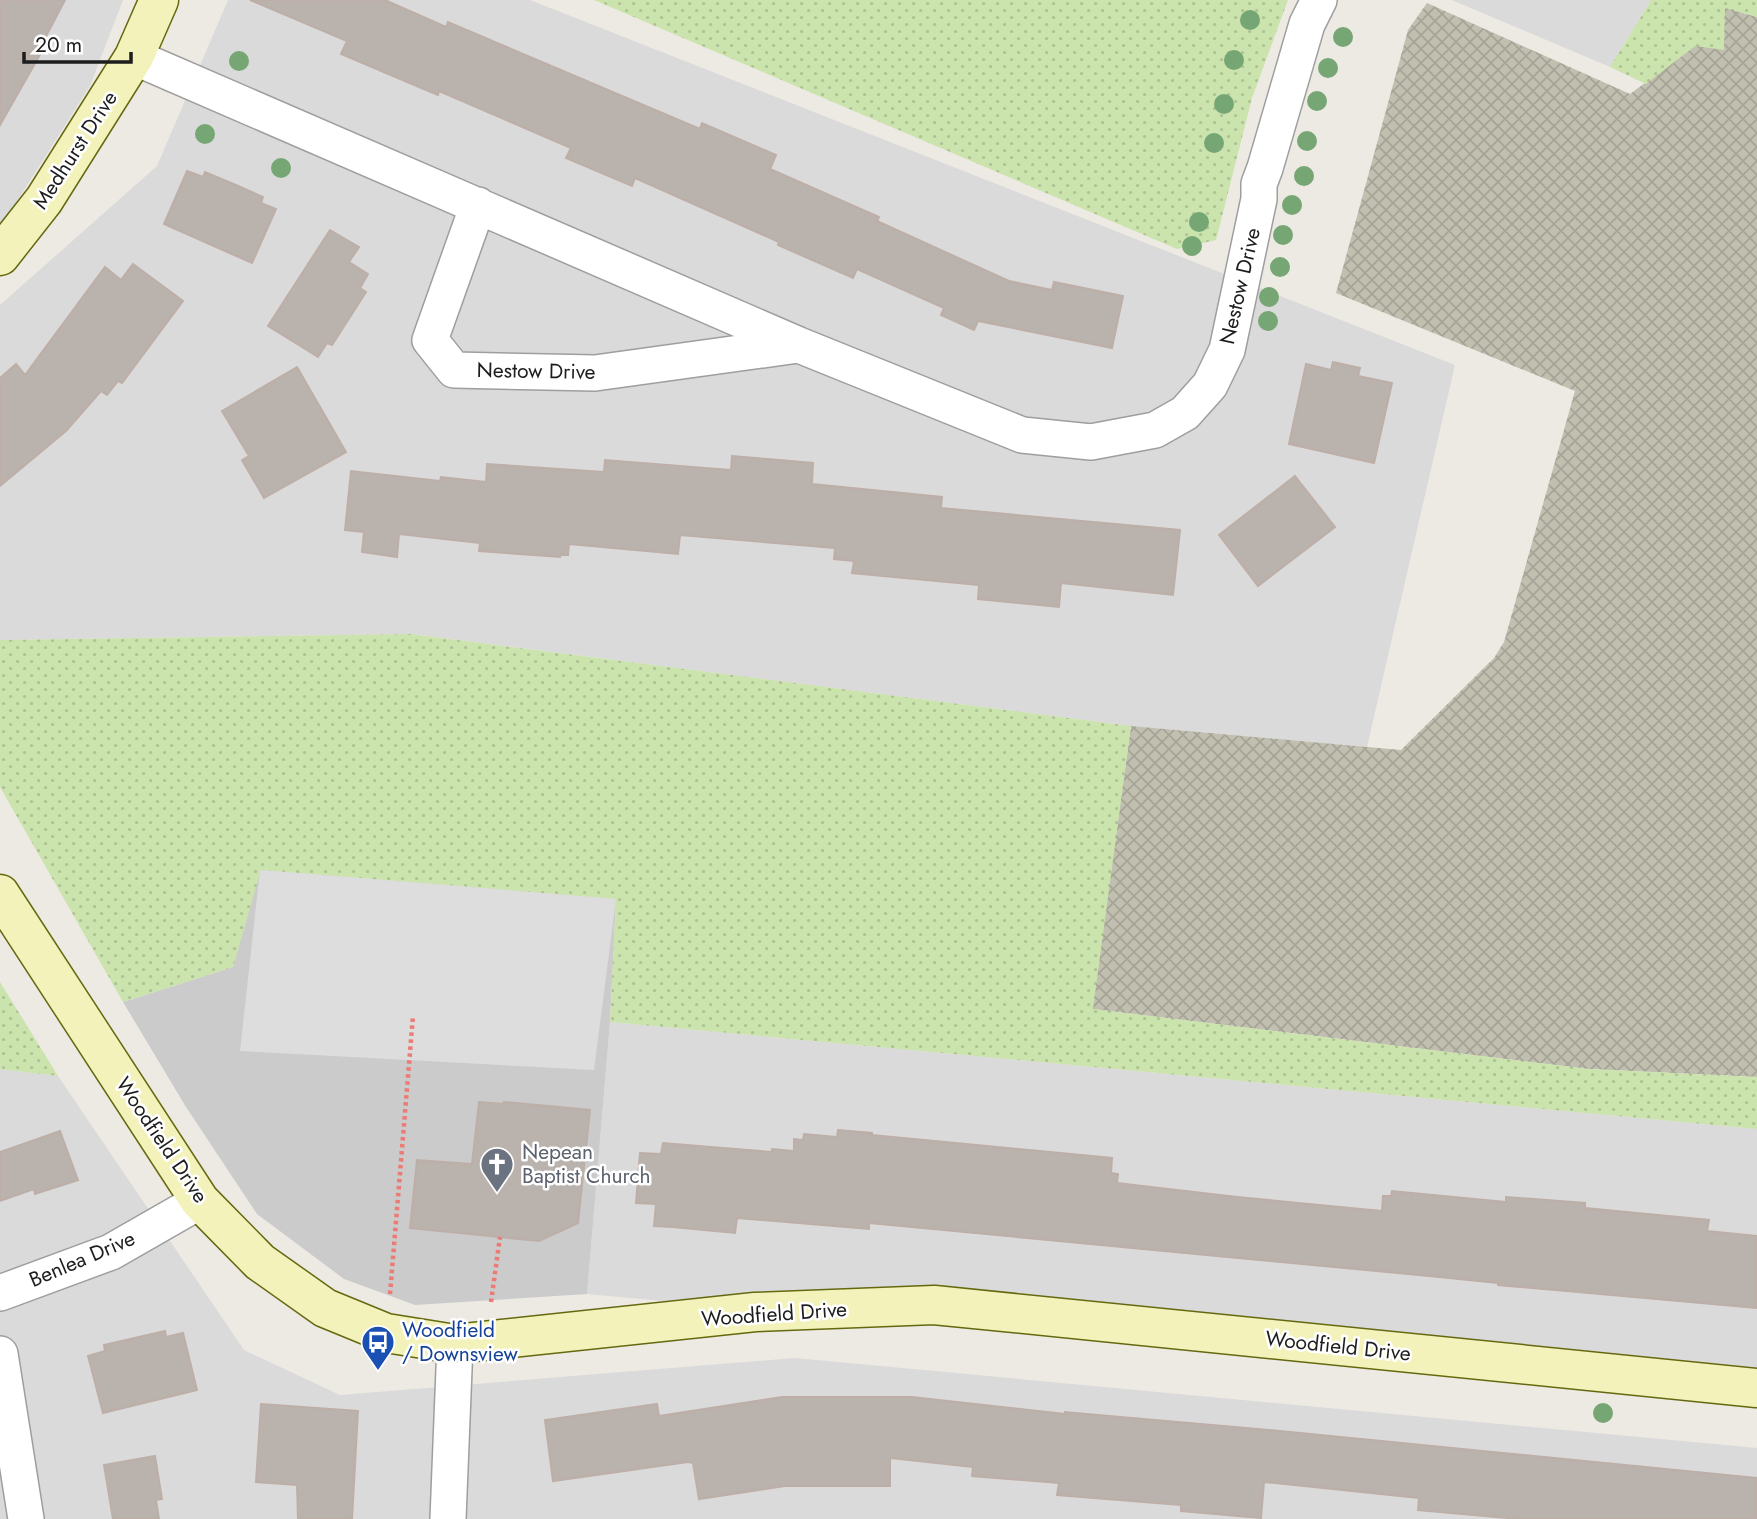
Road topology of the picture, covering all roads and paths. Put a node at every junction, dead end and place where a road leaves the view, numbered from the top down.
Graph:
1 (159, 0) edge
2 (1319, 0) edge
3 (134, 57) junction
4 (478, 205) junction
5 (0, 256) edge
6 (799, 345) junction
7 (0, 894) edge
8 (413, 1016) dead end
9 (200, 1201) junction
10 (500, 1237) dead end
11 (0, 1293) edge
12 (386, 1333) junction
13 (470, 1343) junction
14 (0, 1354) edge
15 (1757, 1388) edge
16 (26, 1519) edge
17 (448, 1519) edge

1 - 3 street, Medhurst Drive
2 - 6 street, Nestow Drive
3 - 4 street, Nestow Drive
3 - 5 street, Medhurst Drive
4 - 6 street, Nestow Drive
4 - 6 street, Nestow Drive
7 - 9 street, Woodfield Drive
8 - 12 path
9 - 11 street, Benlea Drive
9 - 12 street, Woodfield Drive
10 - 13 path
12 - 13 street, Woodfield Drive
13 - 15 street, Woodfield Drive
13 - 17 street
14 - 16 street

